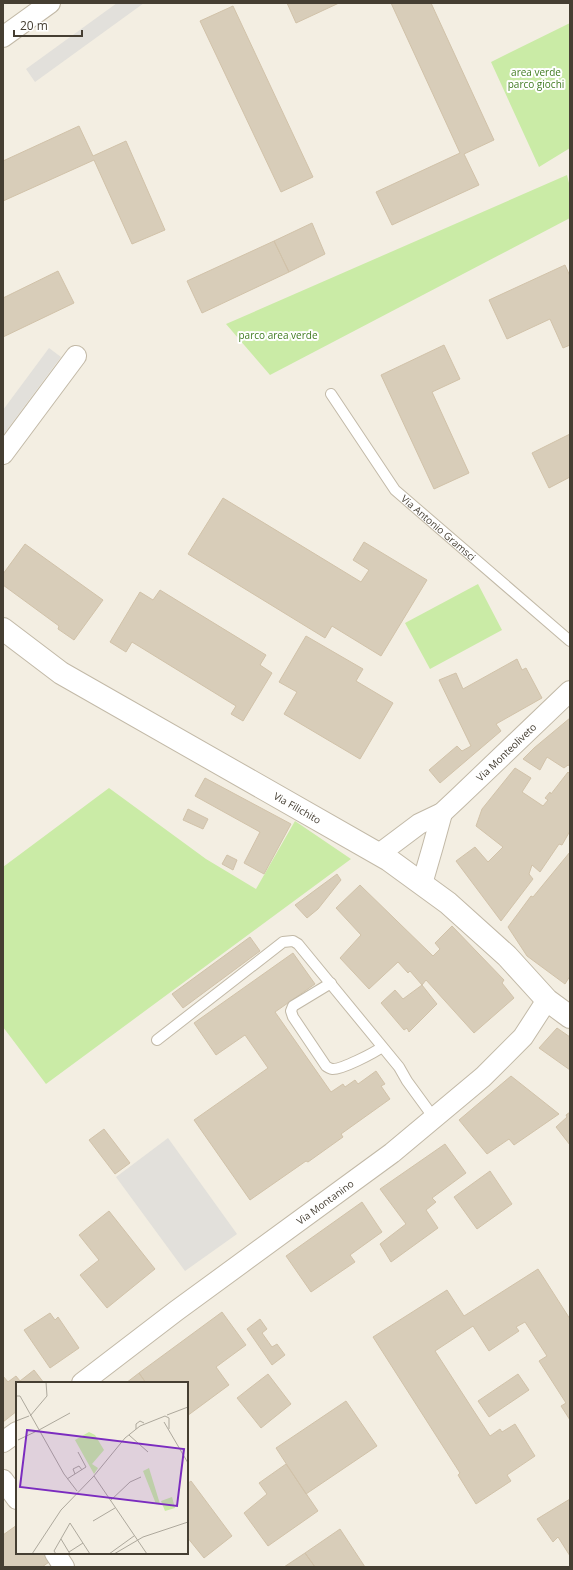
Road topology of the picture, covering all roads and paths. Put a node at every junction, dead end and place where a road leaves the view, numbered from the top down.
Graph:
1 (50, 3) edge
2 (3, 37) edge
3 (76, 356) dead end
4 (331, 394) dead end
5 (3, 454) edge
6 (3, 628) edge
7 (570, 641) edge
8 (570, 691) edge
9 (442, 813) junction
10 (380, 854) junction
11 (422, 884) junction
12 (331, 983) junction
13 (547, 1000) junction
14 (570, 1017) edge
15 (157, 1040) dead end
16 (382, 1047) junction
17 (434, 1118) junction
18 (83, 1382) edge
19 (16, 1433) edge
20 (3, 1442) edge
21 (3, 1480) edge
22 (16, 1499) edge
23 (56, 1554) edge
24 (64, 1567) edge

1 - 2 street
3 - 5 street
4 - 7 lane, Via Antonio Gramsci
6 - 10 street, Via Filichito
8 - 9 street, Via Monteoliveto
9 - 10 street, Via Monteoliveto
9 - 11 street
10 - 11 street, Via Filichito
11 - 13 street, Via Filichito
12 - 15 lane
12 - 16 lane
12 - 16 lane
13 - 14 street, Via Filichito
13 - 17 street, Via Montanino
16 - 17 lane
17 - 18 street, Via Montanino
19 - 20 street
21 - 22 street
23 - 24 street

